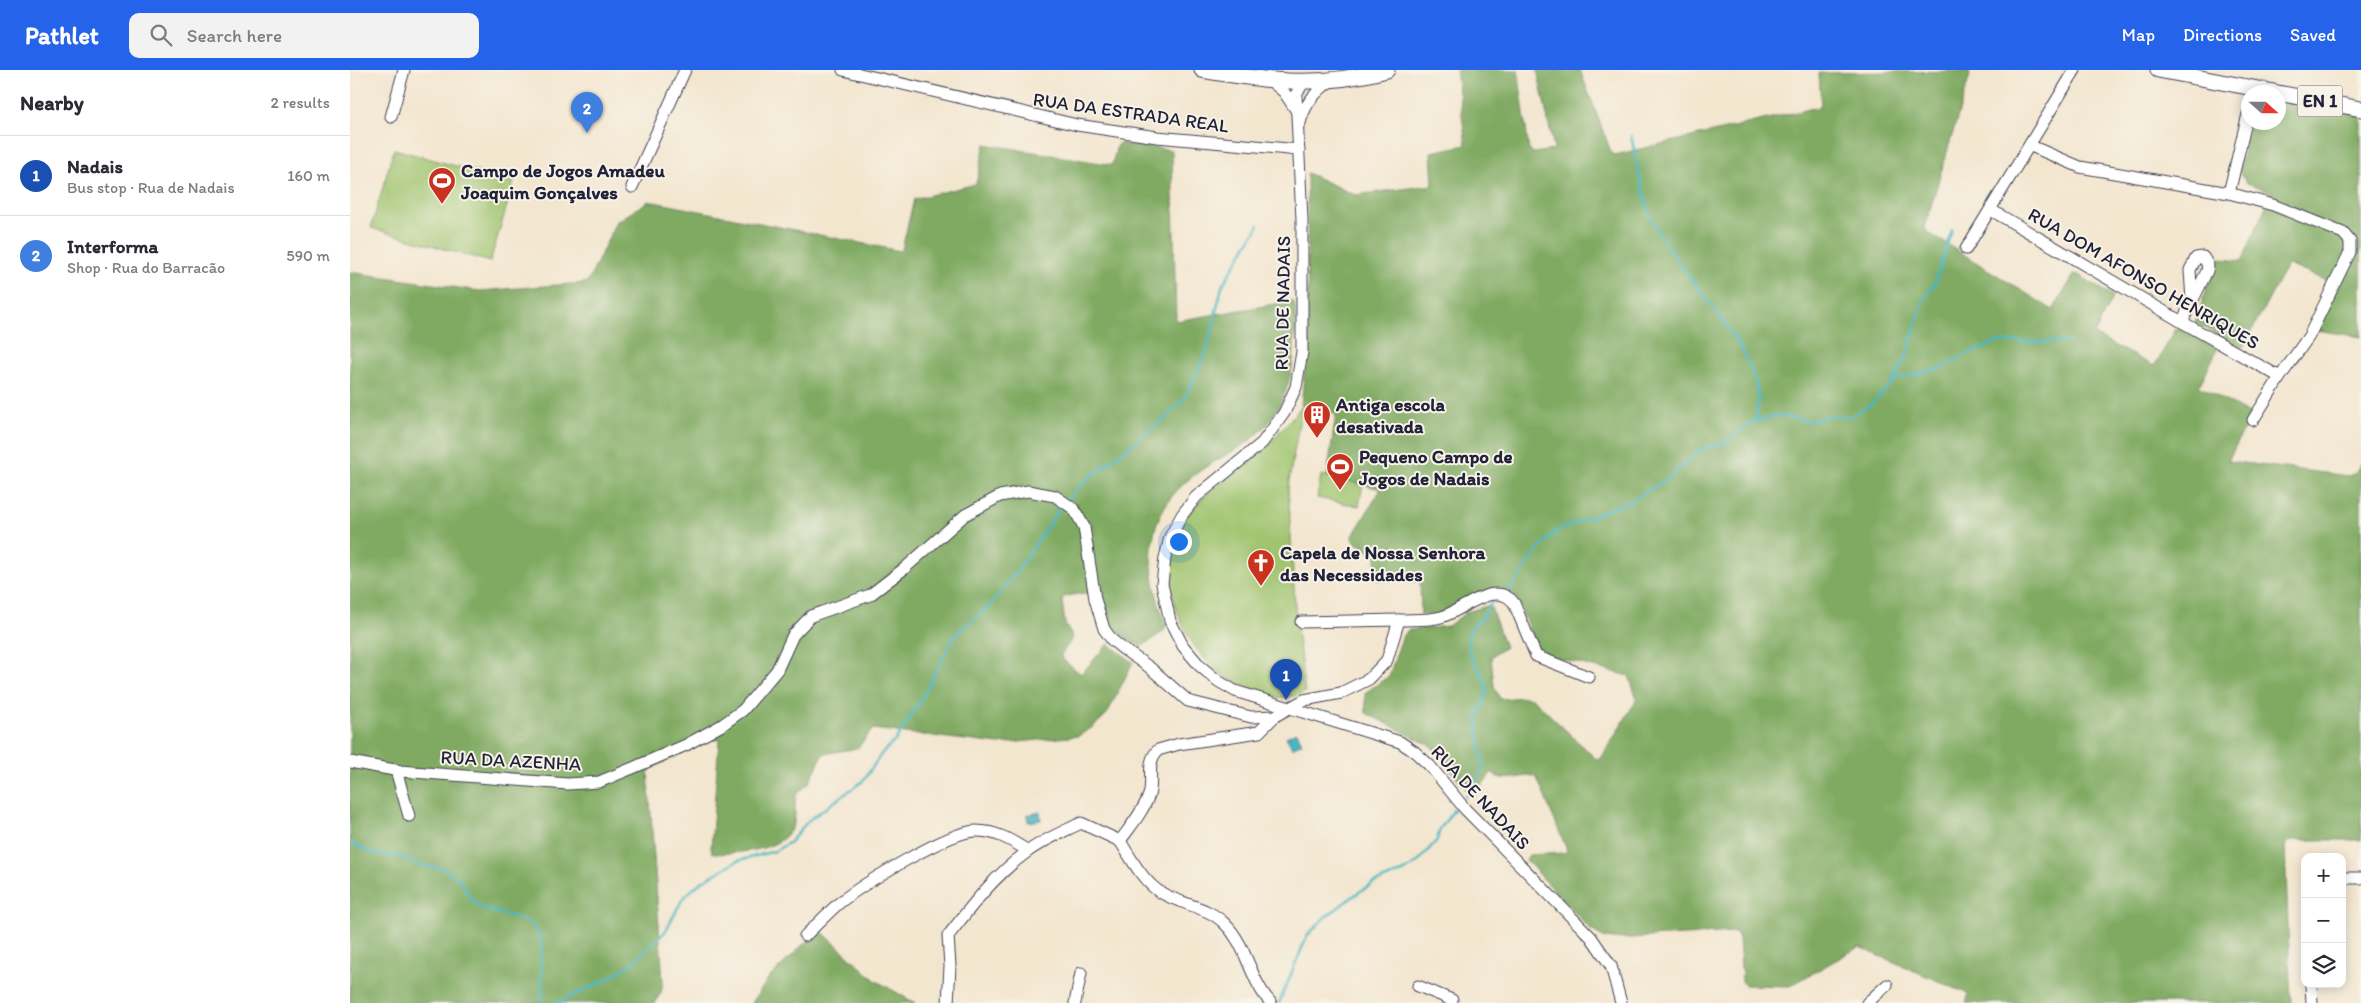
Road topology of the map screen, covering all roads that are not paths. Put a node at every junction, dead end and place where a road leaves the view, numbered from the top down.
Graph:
1 (404, 70) edge
2 (685, 70) edge
3 (843, 70) edge
4 (1202, 70) edge
5 (1387, 70) edge
6 (2158, 70) edge
7 (2072, 72) edge
8 (887, 75) edge
9 (1330, 81) junction
10 (1272, 82) junction
11 (1306, 82) junction
12 (2241, 88) edge
13 (2286, 95) edge
14 (1300, 108) junction
15 (2361, 109) edge
16 (391, 117) dead end
17 (2244, 130) edge
18 (2030, 146) junction
19 (1299, 150) junction
20 (632, 187) dead end
21 (2229, 193) junction
22 (1991, 210) junction
23 (1966, 249) dead end
24 (2192, 301) dead end
25 (2182, 322) junction
26 (2280, 377) junction
27 (2253, 420) dead end
28 (1399, 620) junction
29 (1301, 622) dead end
30 (1589, 677) dead end
31 (1235, 691) junction
32 (1288, 707) junction
33 (1219, 710) junction
34 (1275, 716) junction
35 (350, 762) edge
36 (396, 770) junction
37 (409, 816) dead end
38 (1120, 842) junction
39 (1028, 851) junction
40 (2346, 878) edge
41 (2361, 878) edge
42 (805, 936) dead end
43 (1081, 973) dead end
44 (1887, 984) dead end
45 (1418, 986) dead end
46 (2311, 988) edge
47 (1267, 1002) edge
48 (948, 1003) edge
49 (1075, 1003) edge
50 (1450, 1003) edge
51 (1621, 1003) edge
52 (1866, 1003) edge
53 (2312, 1003) edge

1 - 16 street
2 - 20 street
3 - 8 street, RUA DA ESTRADA REAL
4 - 10 main road
5 - 9 main road
6 - 12 main road, EN 1
7 - 18 street
8 - 19 street, RUA DA ESTRADA REAL
9 - 11 main road
9 - 14 street, RUA DE NADAIS
10 - 11 main road
10 - 14 street
11 - 14 street, RUA DE NADAIS
13 - 15 main road, EN 1
14 - 19 street, RUA DE NADAIS
17 - 21 street
18 - 21 street
18 - 22 street
19 - 31 street, RUA DE NADAIS
21 - 26 street
22 - 23 street
22 - 25 street, RUA DOM AFONSO HENRIQUES
24 - 25 street
25 - 26 street, RUA DOM AFONSO HENRIQUES
26 - 27 street
28 - 29 street
28 - 30 street
28 - 32 street
31 - 32 street, RUA DE NADAIS
31 - 33 street
32 - 34 street
32 - 51 street, RUA DE NADAIS
33 - 34 street, RUA DA AZENHA
33 - 36 street, RUA DA AZENHA
34 - 38 street
35 - 36 street, RUA DA AZENHA
36 - 37 street
38 - 39 street
38 - 47 street
39 - 42 street
39 - 48 street
40 - 41 street
43 - 49 street
44 - 52 street
45 - 50 street
46 - 53 street

